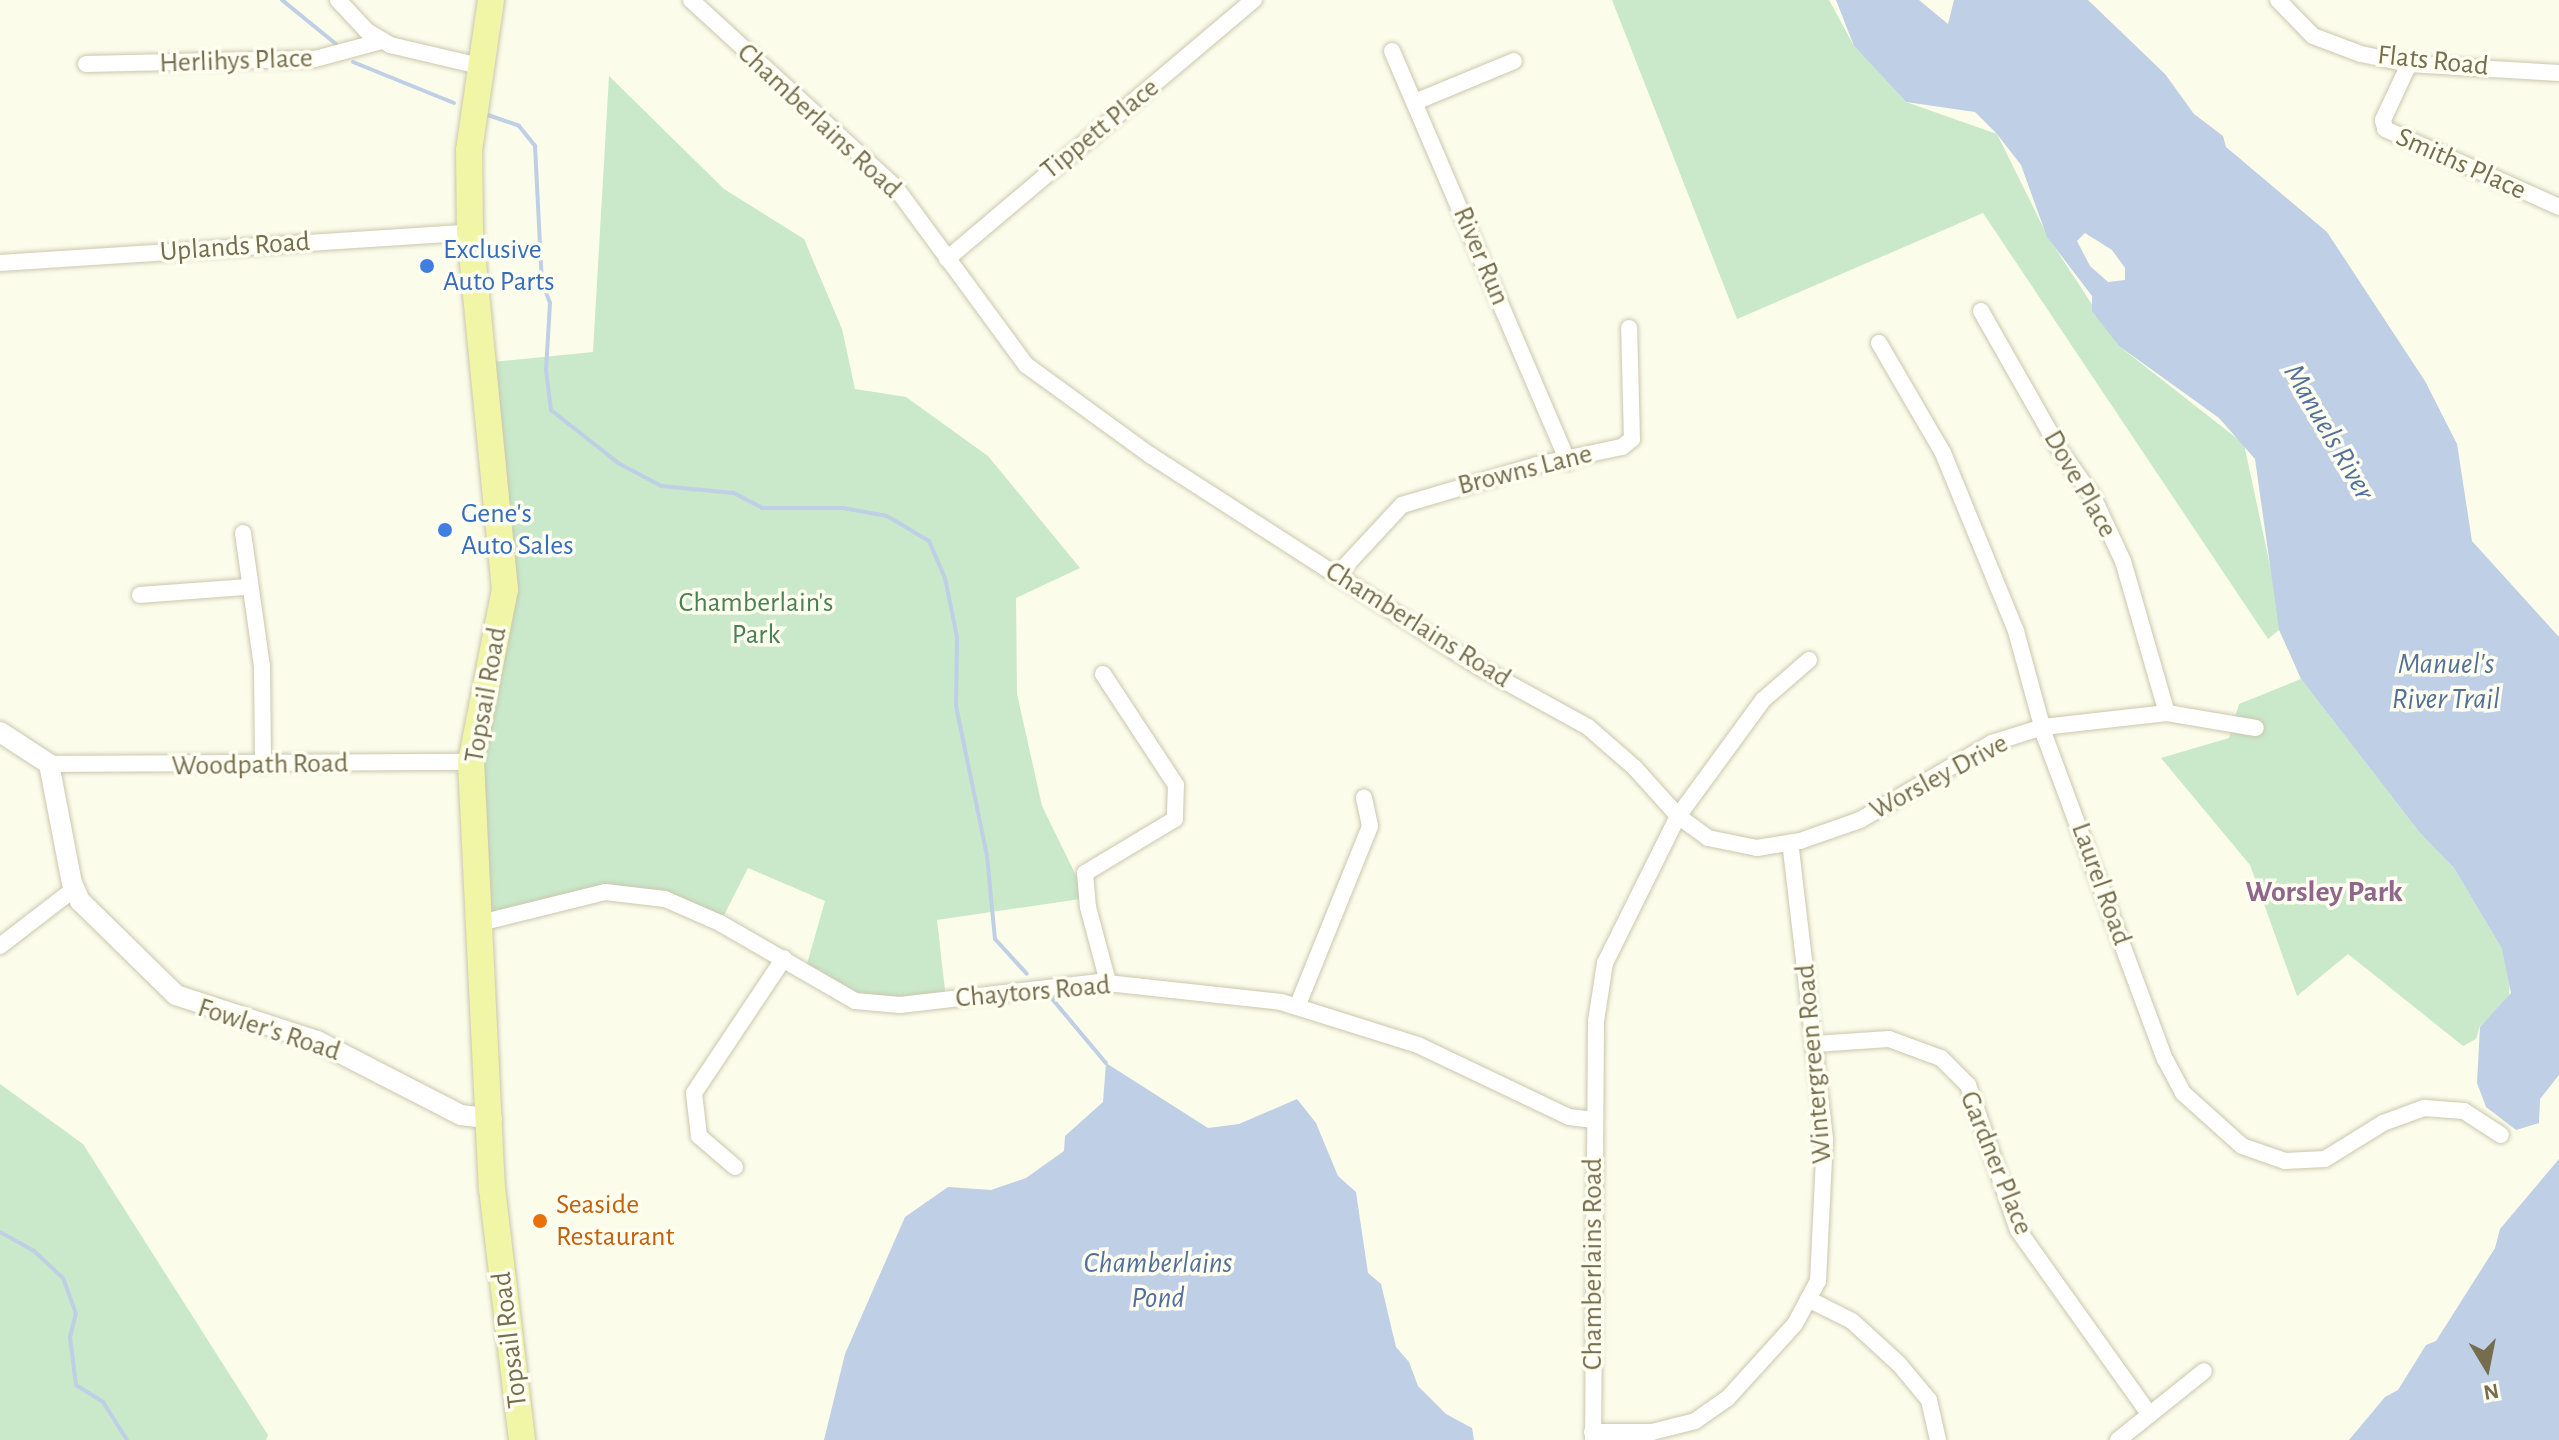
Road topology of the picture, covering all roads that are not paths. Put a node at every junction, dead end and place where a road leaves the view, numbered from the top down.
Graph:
1 (338, 0) edge
2 (491, 0) edge
3 (691, 0) edge
4 (1254, 0) edge
5 (2278, 0) edge
6 (382, 41) junction
7 (1392, 51) dead end
8 (1514, 61) dead end
9 (86, 64) dead end
10 (2409, 64) junction
11 (484, 67) junction
12 (2559, 73) edge
13 (1415, 102) junction
14 (2559, 207) edge
15 (470, 233) junction
16 (947, 259) junction
17 (0, 263) edge
18 (1981, 311) dead end
19 (1629, 328) dead end
20 (1879, 343) dead end
21 (1568, 462) junction
22 (243, 533) dead end
23 (1337, 575) junction
24 (247, 587) junction
25 (140, 595) dead end
26 (1809, 660) dead end
27 (1103, 674) dead end
28 (2167, 713) junction
29 (2043, 727) junction
30 (2256, 728) dead end
31 (0, 732) edge
32 (471, 762) junction
33 (49, 764) junction
34 (263, 765) junction
35 (1364, 798) dead end
36 (1678, 816) junction
37 (1790, 843) junction
38 (74, 889) junction
39 (480, 923) junction
40 (0, 946) edge
41 (784, 958) junction
42 (1108, 982) junction
43 (1297, 1007) junction
44 (1815, 1044) junction
45 (492, 1119) junction
46 (1592, 1120) junction
47 (2501, 1135) dead end
48 (735, 1167) dead end
49 (1808, 1299) junction
50 (2204, 1371) dead end
51 (2150, 1415) junction
52 (1592, 1436) edge
53 (522, 1440) edge
54 (1938, 1440) edge
55 (2118, 1440) edge

1 - 6 street
2 - 11 main road, Topsail Road
3 - 16 street, Chamberlains Road
4 - 16 street, Tippett Place
5 - 10 street, Flats Road
6 - 9 street, Herlihys Place
6 - 11 street
7 - 13 street, River Run
8 - 13 street
10 - 12 street, Flats Road
10 - 14 street, Smiths Place
11 - 15 main road, Topsail Road
13 - 21 street, River Run
15 - 17 street, Uplands Road
15 - 32 main road, Topsail Road
16 - 23 street, Chamberlains Road
18 - 28 street, Dove Place
19 - 21 street, Browns Lane
20 - 29 street, Laurel Road
21 - 23 street, Browns Lane
22 - 24 street
23 - 36 street, Chamberlains Road
24 - 25 street
24 - 34 street
26 - 36 street
27 - 42 street
28 - 29 street, Worsley Drive
28 - 30 street, Worsley Drive
29 - 37 street, Worsley Drive
29 - 47 street, Laurel Road
31 - 33 street
32 - 34 street, Woodpath Road
32 - 39 main road, Topsail Road
33 - 34 street, Woodpath Road
33 - 38 street, Fowler's Road
35 - 43 street
36 - 37 street, Worsley Drive
36 - 46 street, Chamberlains Road
37 - 44 street, Wintergreen Road
38 - 40 street
38 - 45 street, Fowler's Road
39 - 41 street, Chaytors Road
39 - 45 main road, Topsail Road
41 - 42 street, Chaytors Road
41 - 48 street
42 - 43 street, Chaytors Road
43 - 46 street, Chaytors Road
44 - 49 street, Wintergreen Road
44 - 51 street, Gardner Place
45 - 53 main road, Topsail Road
46 - 52 street, Chamberlains Road
49 - 52 street, Wintergreen Road
49 - 54 street
50 - 51 street
51 - 55 street

